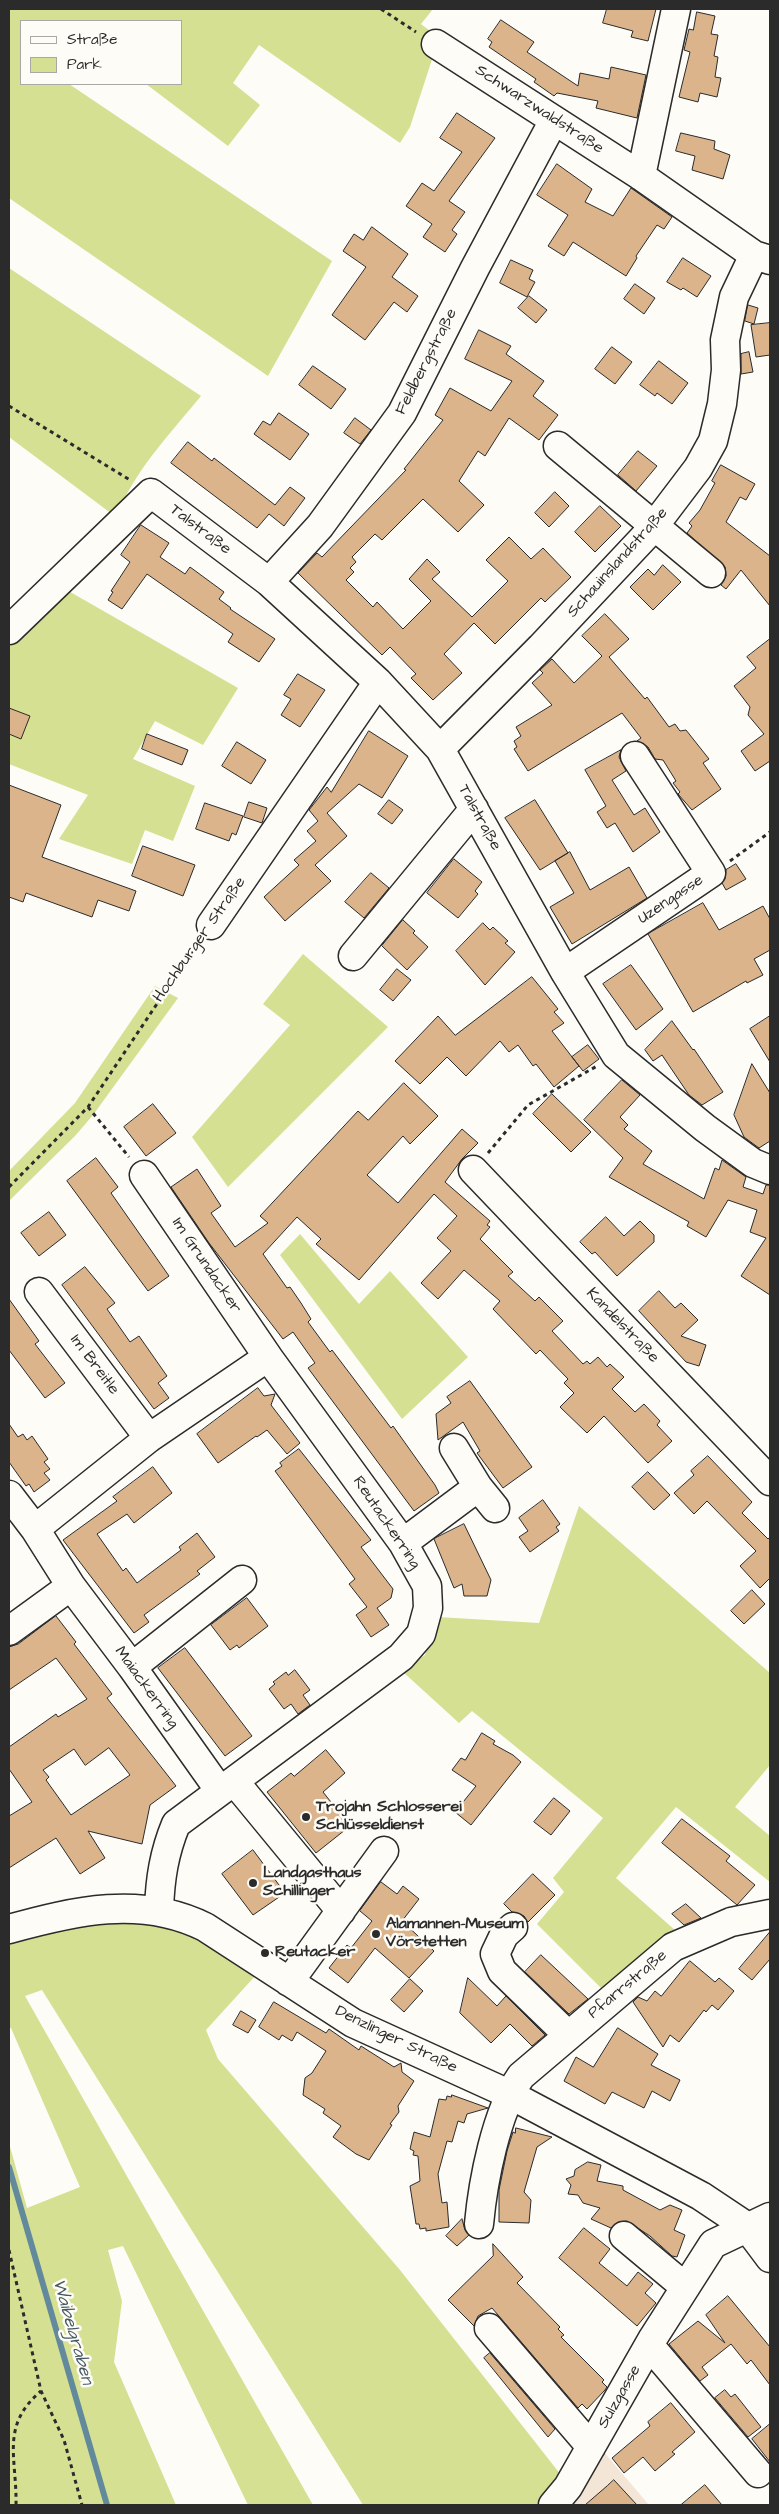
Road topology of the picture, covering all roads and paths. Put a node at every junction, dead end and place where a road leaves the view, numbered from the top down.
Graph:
1 (381, 9) edge
2 (676, 9) edge
3 (436, 44) joint
4 (554, 120) junction
5 (641, 176) junction
6 (762, 258) edge
7 (9, 406) edge
8 (558, 446) dead end
9 (151, 493) junction
10 (654, 526) junction
11 (711, 572) dead end
12 (269, 582) junction
13 (9, 630) edge
14 (378, 682) junction
15 (440, 749) junction
16 (635, 756) dead end
17 (474, 809) junction
18 (770, 832) edge
19 (712, 873) junction
20 (210, 925) joint
21 (353, 956) dead end
22 (564, 972) junction
23 (616, 1055) junction
24 (88, 1107) junction
25 (473, 1170) joint
26 (770, 1170) edge
27 (144, 1175) joint
28 (9, 1187) edge
29 (39, 1292) dead end
30 (268, 1357) junction
31 (149, 1438) junction
32 (454, 1448) dead end
33 (770, 1481) edge
34 (9, 1495) edge
35 (35, 1529) junction
36 (403, 1543) junction
37 (242, 1580) dead end
38 (71, 1586) junction
39 (9, 1631) edge
40 (132, 1667) junction
41 (227, 1786) junction
42 (384, 1851) dead end
43 (159, 1910) junction
44 (341, 1911) junction
45 (770, 1914) edge
46 (513, 1927) dead end
47 (9, 1929) edge
48 (288, 1982) junction
49 (568, 2035) junction
50 (509, 2094) junction
51 (758, 2222) edge
52 (479, 2224) dead end
53 (624, 2236) dead end
54 (9, 2250) edge
55 (770, 2258) edge
56 (686, 2287) junction
57 (489, 2328) dead end
58 (650, 2346) junction
59 (41, 2392) junction
60 (591, 2447) junction
61 (758, 2474) dead end
62 (16, 2505) edge
63 (82, 2505) edge
64 (553, 2505) edge

1 - 3 path
2 - 5 street
3 - 4 street, Schwarzwaldstraße
4 - 5 street, Schwarzwaldstraße
4 - 12 street, Feldbergstraße
5 - 6 street, Schwarzwaldstraße
6 - 10 street, Schauinslandstraße
7 - 9 path
8 - 10 street
9 - 12 street, Talstraße
9 - 13 street
10 - 11 street
10 - 15 street, Schauinslandstraße
12 - 14 street, Talstraße
14 - 15 street, Talstraße
14 - 20 street, Hochburger Straße
15 - 17 street, Talstraße
16 - 19 street, Uzengasse
17 - 21 street
17 - 22 street, Talstraße
18 - 19 path
19 - 22 street, Uzengasse
20 - 24 path, Hochburger Straße
22 - 23 street, Talstraße
23 - 25 path
23 - 26 street, Talstraße
24 - 27 path
24 - 28 path, Hochburger Straße
25 - 33 street, Kandelstraße
27 - 30 street, Im Grundacker
29 - 31 street, Im Breitle
30 - 31 street
30 - 36 street, Reutackerring
31 - 35 street
32 - 36 street
34 - 35 street, Maiackerring
35 - 38 street, Maiackerring
36 - 41 street, Reutackerring
37 - 40 street
38 - 39 street
38 - 40 street, Maiackerring
40 - 41 street, Maiackerring
41 - 43 street, Reutackerring
41 - 44 street, Maiackerring
42 - 44 street
43 - 47 street, Denzlinger Straße
43 - 48 street, Denzlinger Straße
44 - 48 street
45 - 49 street, Pfarrstraße
46 - 49 street
48 - 50 street, Denzlinger Straße
49 - 50 street, Pfarrstraße
50 - 51 street, Denzlinger Straße
50 - 52 street
51 - 55 street, Denzlinger Straße
51 - 56 street, Sulzgasse
53 - 56 street
54 - 59 path
56 - 58 street, Sulzgasse
57 - 60 street
58 - 60 street, Sulzgasse
58 - 61 street
59 - 62 path
59 - 63 path
60 - 64 street, Sulzgasse

